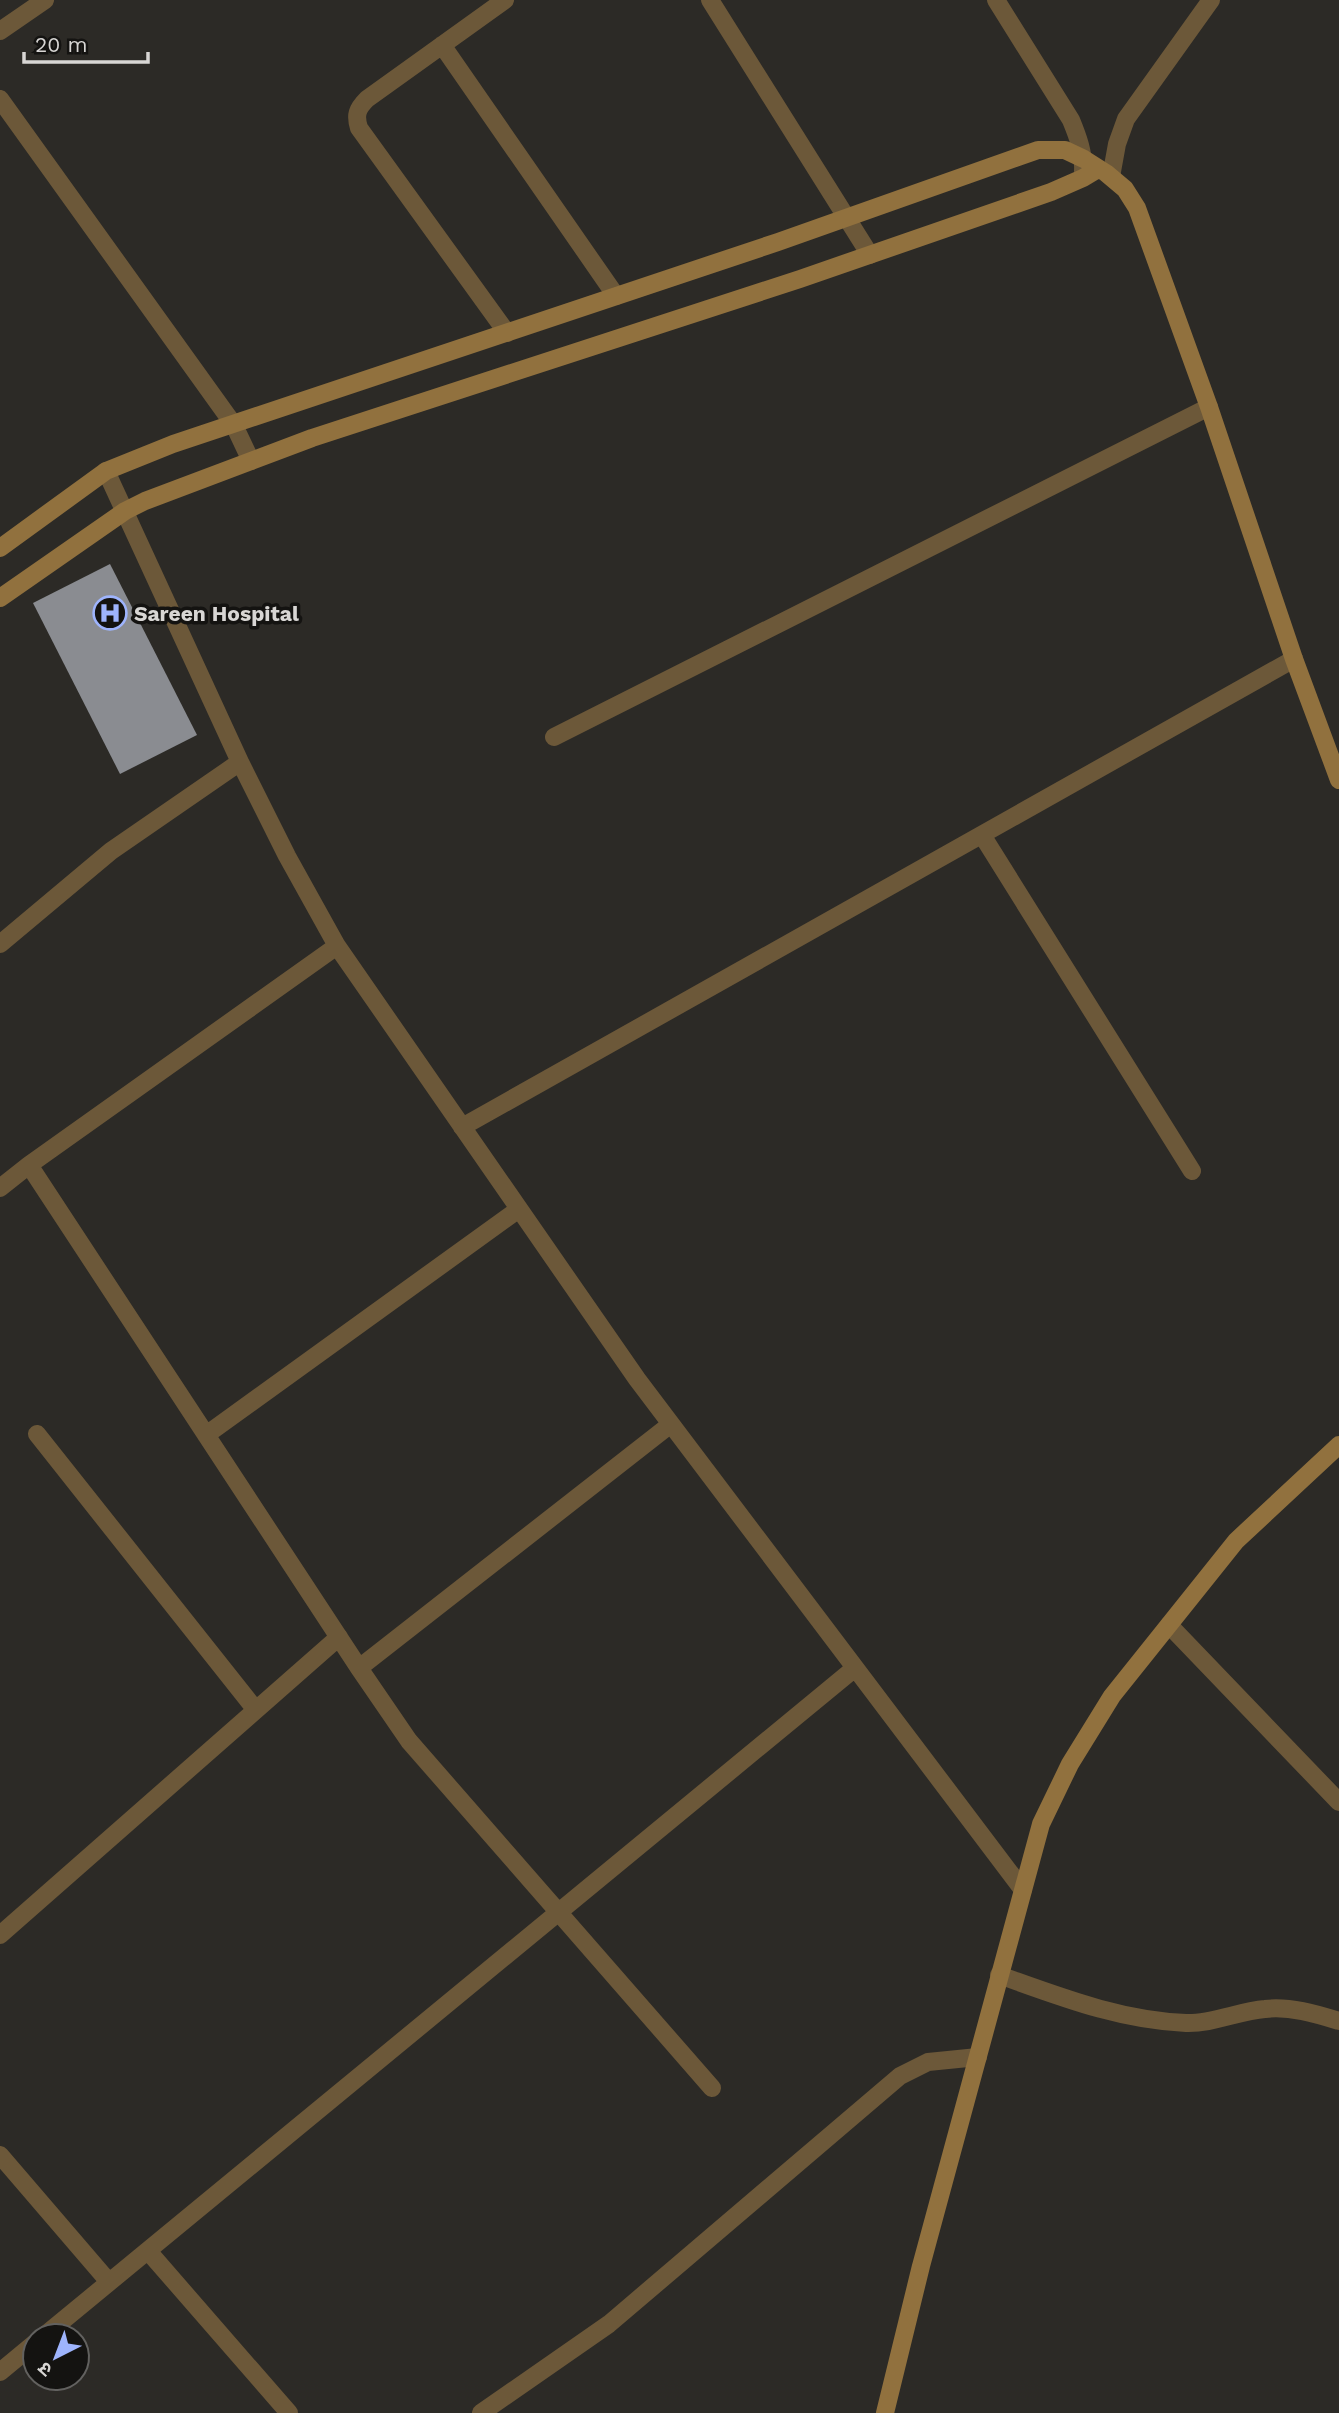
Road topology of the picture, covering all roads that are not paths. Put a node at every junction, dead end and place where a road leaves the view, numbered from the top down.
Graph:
1 (45, 0) edge
2 (505, 0) edge
3 (710, 0) edge
4 (996, 0) edge
5 (1211, 0) edge
6 (0, 31) edge
7 (442, 46) junction
8 (0, 99) edge
9 (1094, 171) junction
10 (845, 218) junction
11 (870, 255) junction
12 (616, 296) junction
13 (507, 333) junction
14 (1209, 407) junction
15 (234, 425) junction
16 (251, 461) junction
17 (106, 471) junction
18 (125, 511) junction
19 (0, 548) edge
20 (0, 598) edge
21 (1294, 659) junction
22 (554, 737) dead end
23 (240, 762) junction
24 (1339, 780) edge
25 (982, 835) junction
26 (0, 944) edge
27 (337, 946) junction
28 (462, 1127) junction
29 (29, 1165) junction
30 (1192, 1171) dead end
31 (0, 1188) edge
32 (519, 1209) junction
33 (671, 1424) junction
34 (37, 1434) dead end
35 (206, 1435) junction
36 (1339, 1445) edge
37 (1169, 1625) junction
38 (339, 1637) junction
39 (359, 1668) junction
40 (855, 1668) junction
41 (255, 1709) junction
42 (1339, 1802) edge
43 (1023, 1890) junction
44 (559, 1912) junction
45 (0, 1935) edge
46 (999, 1975) junction
47 (1339, 2021) edge
48 (978, 2057) junction
49 (712, 2088) dead end
50 (0, 2155) edge
51 (148, 2251) junction
52 (109, 2282) junction
53 (61, 2322) edge
54 (21, 2355) edge
55 (0, 2372) edge
56 (289, 2413) edge
57 (481, 2413) edge
58 (885, 2413) edge

1 - 6 street
2 - 7 street
3 - 10 street
4 - 9 street
5 - 9 street
7 - 12 street
7 - 13 street
8 - 15 street
9 - 10 street
9 - 11 street
9 - 14 street
10 - 11 street
10 - 12 street
11 - 16 street
12 - 13 street
13 - 15 street
14 - 21 street
14 - 22 street
15 - 16 street
15 - 17 street
16 - 18 street
17 - 18 street
17 - 19 street
18 - 20 street
18 - 23 street
21 - 24 street
21 - 25 street
23 - 26 street
23 - 27 street
25 - 28 street
25 - 30 street
27 - 28 street
27 - 29 street
28 - 32 street
29 - 31 street
29 - 35 street
32 - 33 street
32 - 35 street
33 - 39 street
33 - 40 street
34 - 41 street
35 - 38 street
36 - 37 street
37 - 42 street
37 - 43 street
38 - 39 street
38 - 41 street
39 - 44 street
40 - 43 street
40 - 44 street
41 - 45 street
43 - 46 street
44 - 49 street
44 - 51 street
46 - 47 street
46 - 48 street
48 - 57 street
48 - 58 street
50 - 52 street
51 - 52 street
51 - 56 street
52 - 53 street
54 - 55 street

